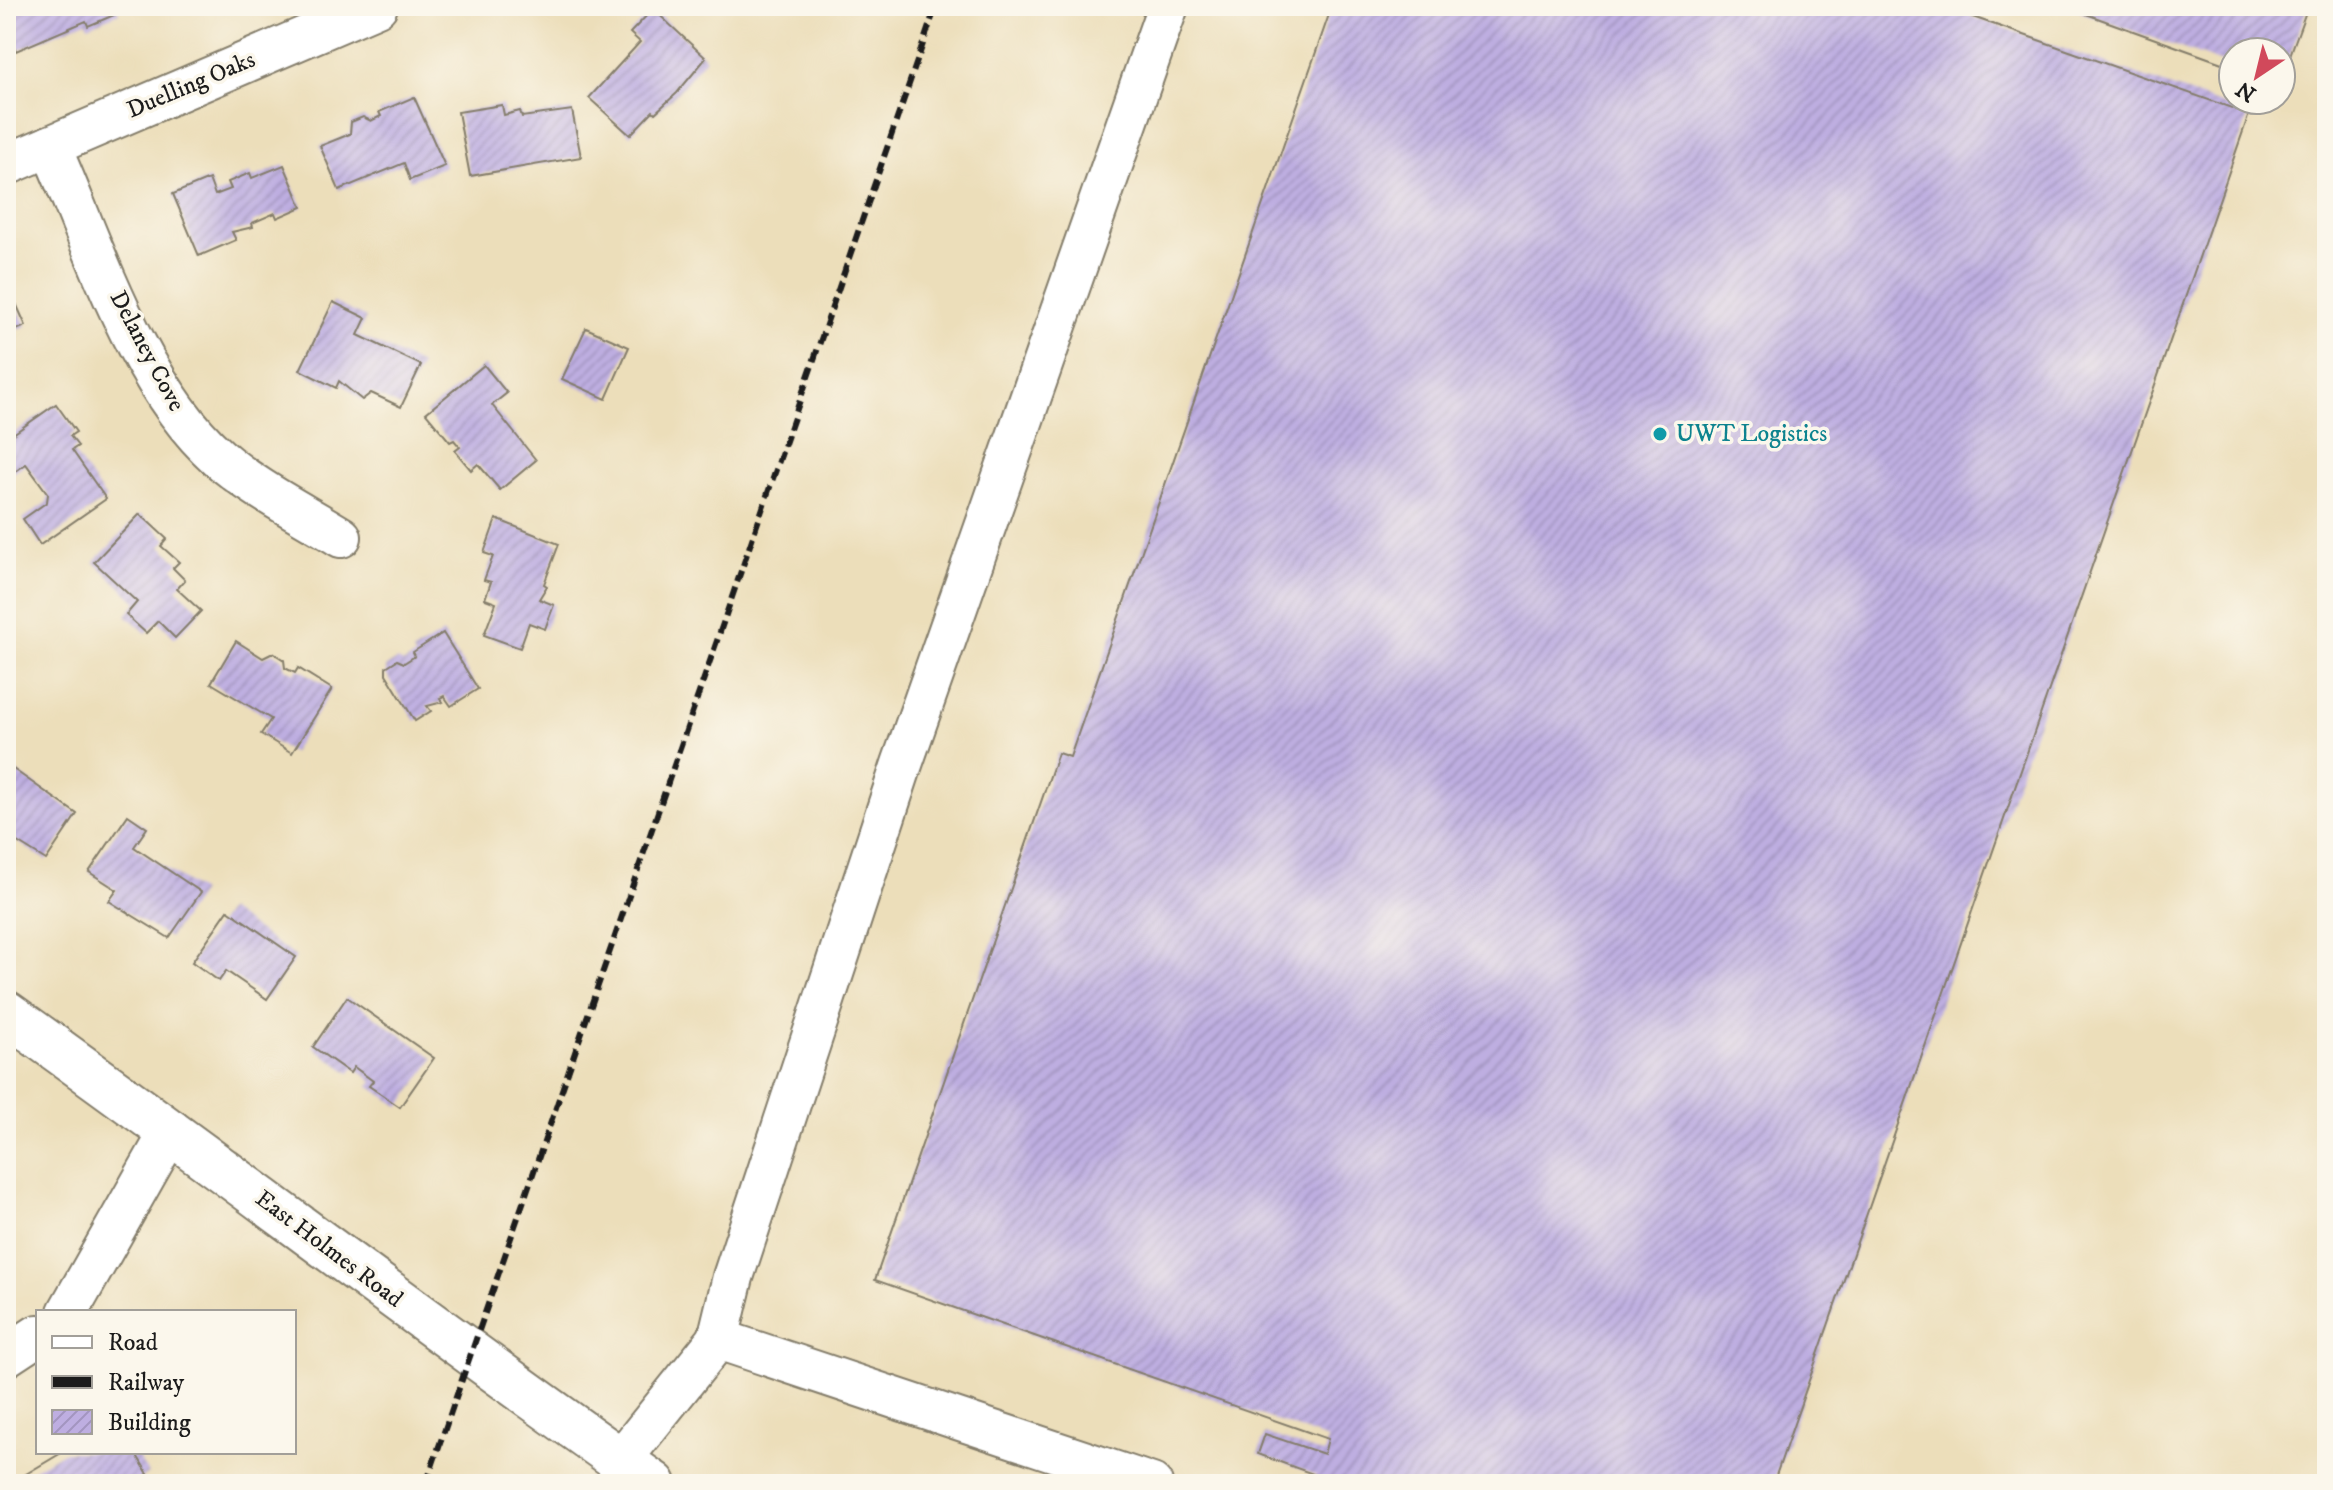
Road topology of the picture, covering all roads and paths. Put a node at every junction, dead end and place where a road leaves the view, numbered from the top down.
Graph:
1 (377, 6) edge
2 (1168, 6) edge
3 (50, 146) junction
4 (6, 165) edge
5 (341, 537) dead end
6 (6, 1013) edge
7 (171, 1130) junction
8 (69, 1310) edge
9 (36, 1336) edge
10 (718, 1339) junction
11 (6, 1356) edge
12 (637, 1472) edge
13 (1152, 1484) edge

1 - 3 street, Duelling Oaks
2 - 10 street
3 - 4 street, Duelling Oaks
3 - 5 street, Delaney Cove
6 - 7 main road, East Holmes Road
7 - 8 street
7 - 12 main road, East Holmes Road
9 - 11 street
10 - 12 street
10 - 13 street

